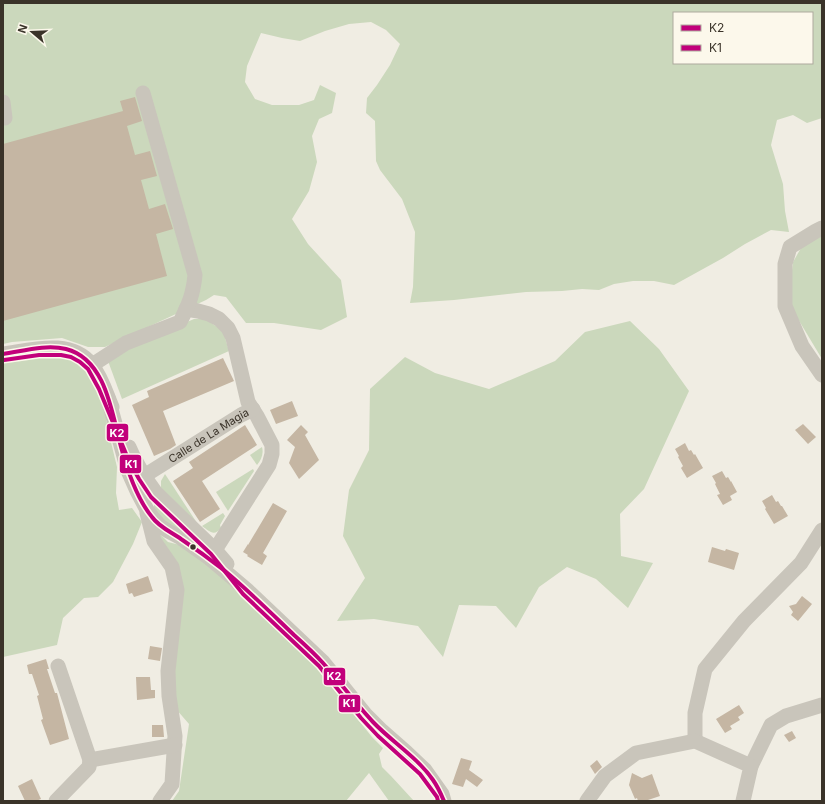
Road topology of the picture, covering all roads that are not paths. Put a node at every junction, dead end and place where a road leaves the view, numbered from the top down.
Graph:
1 (143, 93) dead end
2 (3, 102) edge
3 (5, 118) dead end
4 (820, 226) edge
5 (186, 309) junction
6 (3, 354) edge
7 (92, 364) junction
8 (822, 375) edge
9 (108, 398) junction
10 (253, 409) junction
11 (144, 476) junction
12 (137, 491) junction
13 (146, 510) junction
14 (822, 530) edge
15 (181, 538) junction
16 (215, 550) junction
17 (247, 590) junction
18 (58, 666) dead end
19 (822, 705) edge
20 (694, 741) junction
21 (175, 745) junction
22 (90, 760) junction
23 (751, 766) junction
24 (56, 801) edge
25 (160, 801) edge
26 (444, 801) edge
27 (587, 801) edge
28 (743, 801) edge

1 - 5 street
2 - 3 street
4 - 8 street
5 - 7 street
5 - 10 street
6 - 7 street
7 - 9 street
9 - 11 street
9 - 12 street
10 - 11 street, Calle de La Magia
10 - 16 street, Calle de La Magia
11 - 12 street
11 - 16 street
12 - 13 street
13 - 15 street
13 - 21 street
14 - 20 street
15 - 16 street
15 - 17 street
16 - 17 street
17 - 26 street
18 - 22 street
19 - 23 street
20 - 23 street
20 - 27 street
21 - 22 street
21 - 25 street
22 - 24 street
23 - 28 street

